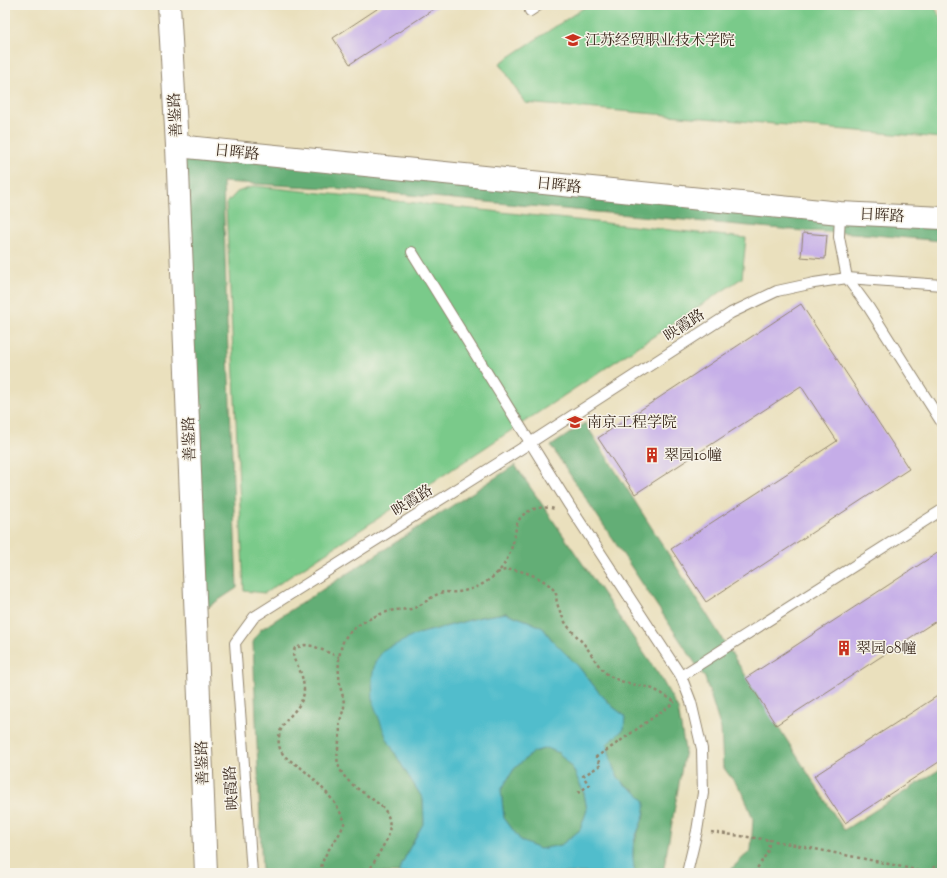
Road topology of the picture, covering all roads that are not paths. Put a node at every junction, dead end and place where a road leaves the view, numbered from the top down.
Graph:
1 (169, 5) edge
2 (539, 5) edge
3 (530, 11) dead end
4 (177, 146) junction
5 (840, 213) junction
6 (942, 218) edge
7 (412, 252) dead end
8 (847, 278) junction
9 (942, 285) edge
10 (942, 423) edge
11 (530, 443) junction
12 (942, 510) edge
13 (681, 676) junction
14 (206, 873) edge
15 (252, 873) edge
16 (687, 873) edge

1 - 4 street, 善鉴路
2 - 3 lane
4 - 5 street, 日晖路
4 - 14 street, 善鉴路
5 - 6 street, 日晖路
5 - 8 lane
7 - 11 lane
8 - 9 lane, 映霞路
8 - 10 lane
8 - 11 lane, 映霞路
11 - 13 lane
11 - 15 lane, 映霞路
12 - 13 lane
13 - 16 lane

